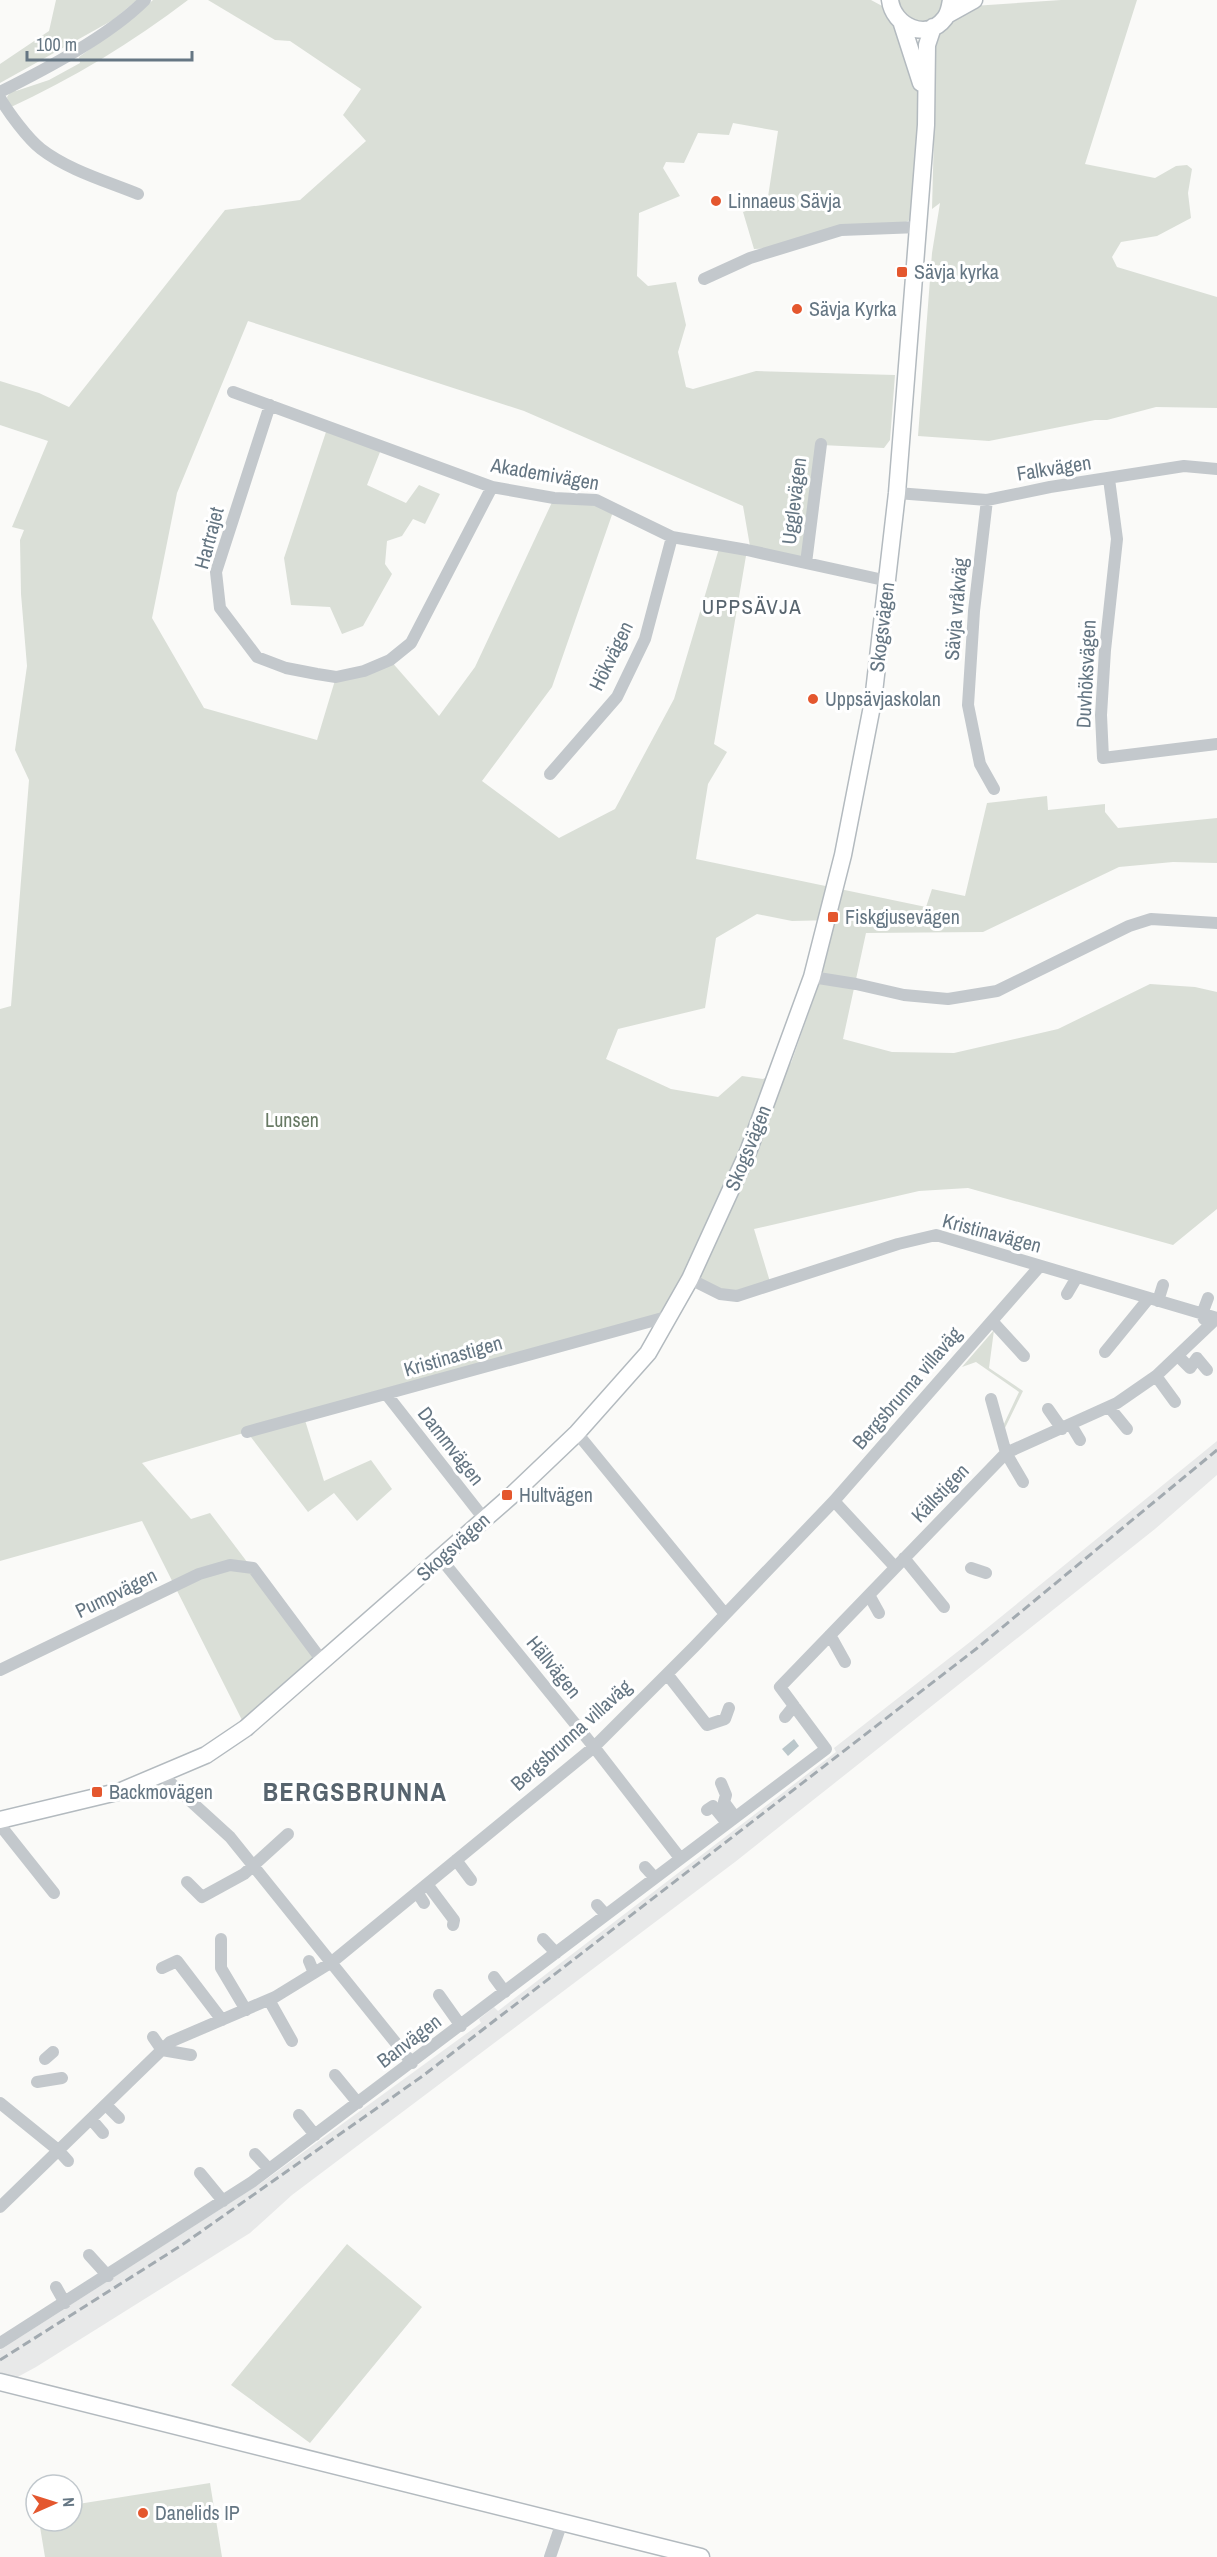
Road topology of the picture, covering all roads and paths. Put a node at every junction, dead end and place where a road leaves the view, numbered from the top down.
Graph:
1 (145, 0) edge
2 (974, 0) edge
3 (887, 3) edge
4 (949, 8) edge
5 (902, 24) junction
6 (933, 27) junction
7 (0, 92) edge
8 (0, 98) edge
9 (926, 125) junction
10 (138, 194) dead end
11 (919, 227) junction
12 (704, 279) dead end
13 (233, 392) dead end
14 (270, 405) junction
15 (821, 444) dead end
16 (1217, 469) edge
17 (1108, 479) junction
18 (492, 487) junction
19 (897, 493) junction
20 (987, 500) junction
21 (672, 537) junction
22 (806, 563) junction
23 (888, 580) junction
24 (1217, 744) edge
25 (550, 774) dead end
26 (994, 789) dead end
27 (1217, 923) edge
28 (812, 977) junction
29 (1040, 1266) junction
30 (1077, 1277) junction
31 (690, 1279) junction
32 (1163, 1285) dead end
33 (1067, 1294) dead end
34 (1208, 1298) dead end
35 (1154, 1299) junction
36 (1203, 1314) junction
37 (670, 1316) junction
38 (1217, 1318) edge
39 (992, 1321) junction
40 (1205, 1329) junction
41 (1105, 1352) dead end
42 (1024, 1356) dead end
43 (1169, 1359) junction
44 (1207, 1370) dead end
45 (1156, 1376) junction
46 (387, 1395) junction
47 (991, 1399) dead end
48 (1175, 1402) dead end
49 (1109, 1407) junction
50 (1048, 1409) dead end
51 (1066, 1427) junction
52 (1127, 1428) dead end
53 (247, 1432) dead end
54 (577, 1433) junction
55 (1080, 1440) dead end
56 (1006, 1453) junction
57 (1023, 1482) dead end
58 (834, 1501) junction
59 (484, 1520) junction
60 (904, 1558) junction
61 (441, 1559) junction
62 (895, 1567) junction
63 (971, 1568) dead end
64 (986, 1573) dead end
65 (869, 1595) junction
66 (858, 1606) junction
67 (944, 1607) dead end
68 (879, 1613) dead end
69 (725, 1614) junction
70 (863, 1619) dead end
71 (830, 1635) junction
72 (323, 1662) junction
73 (845, 1662) dead end
74 (0, 1670) edge
75 (667, 1674) junction
76 (794, 1706) junction
77 (729, 1708) dead end
78 (785, 1717) dead end
79 (594, 1747) junction
80 (826, 1749) joint
81 (162, 1775) junction
82 (721, 1783) dead end
83 (707, 1810) dead end
84 (0, 1820) edge
85 (731, 1820) junction
86 (0, 1825) edge
87 (288, 1834) dead end
88 (680, 1858) junction
89 (456, 1860) junction
90 (254, 1866) junction
91 (645, 1867) dead end
92 (654, 1878) junction
93 (471, 1880) dead end
94 (187, 1882) dead end
95 (422, 1888) junction
96 (54, 1893) dead end
97 (424, 1903) dead end
98 (597, 1905) dead end
99 (606, 1915) junction
100 (453, 1925) dead end
101 (221, 1939) dead end
102 (543, 1939) dead end
103 (556, 1953) junction
104 (332, 1962) junction
105 (162, 1968) dead end
106 (494, 1977) dead end
107 (505, 1992) junction
108 (439, 1995) dead end
109 (269, 2000) junction
110 (246, 2010) junction
111 (222, 2020) junction
112 (461, 2026) junction
113 (153, 2037) dead end
114 (292, 2042) dead end
115 (162, 2050) junction
116 (191, 2055) dead end
117 (412, 2063) junction
118 (335, 2075) dead end
119 (62, 2078) dead end
120 (37, 2082) dead end
121 (0, 2103) edge
122 (358, 2103) junction
123 (106, 2105) junction
124 (299, 2115) dead end
125 (118, 2118) dead end
126 (91, 2119) junction
127 (103, 2133) dead end
128 (315, 2135) junction
129 (62, 2141) junction
130 (38, 2150) dead end
131 (255, 2154) dead end
132 (48, 2160) junction
133 (68, 2161) dead end
134 (269, 2169) junction
135 (200, 2173) dead end
136 (223, 2201) junction
137 (5, 2208) edge
138 (89, 2255) dead end
139 (108, 2276) junction
140 (56, 2287) dead end
141 (65, 2302) junction
142 (0, 2343) edge
143 (0, 2382) edge
144 (562, 2522) junction
145 (550, 2557) edge
146 (701, 2557) edge

1 - 7 street
2 - 4 street
3 - 5 street, Skogsvägen
4 - 6 street
5 - 6 street
5 - 9 street, Skogsvägen
6 - 9 street, Skogsvägen
8 - 10 street
9 - 11 street, Skogsvägen
11 - 12 street
11 - 19 street, Skogsvägen
13 - 14 street, Akademivägen
14 - 18 street, Akademivägen
14 - 18 street, Hartrajet
15 - 22 street, Ugglevägen
16 - 17 street, Falkvägen
17 - 20 street, Falkvägen
17 - 24 street, Duvhöksvägen
18 - 21 street, Akademivägen
19 - 20 street, Falkvägen
19 - 23 street, Skogsvägen
20 - 26 street, Sävja vråkväg
21 - 22 street, Akademivägen
21 - 25 street, Hökvägen
22 - 23 street, Akademivägen
23 - 28 street, Skogsvägen
27 - 28 street
28 - 31 street, Skogsvägen
29 - 30 street, Kristinavägen
29 - 31 street, Kristinavägen
29 - 39 street, Bergsbrunna villaväg
30 - 33 street
30 - 35 street, Kristinavägen
31 - 37 street, Skogsvägen
32 - 35 street
34 - 36 street
35 - 36 street, Kristinavägen
35 - 41 street
36 - 38 street, Kristinavägen
36 - 40 street
37 - 46 street, Kristinastigen
37 - 54 street, Skogsvägen
38 - 40 street, Källstigen
39 - 42 street
39 - 58 street, Bergsbrunna villaväg
40 - 43 street, Källstigen
43 - 44 street
43 - 45 street, Källstigen
45 - 48 street
45 - 49 street, Källstigen
46 - 53 street, Kristinastigen
46 - 59 street, Dammvägen
47 - 56 street
49 - 51 street, Källstigen
49 - 52 street
50 - 51 street
51 - 55 street
51 - 56 street, Källstigen
54 - 59 street, Skogsvägen
54 - 69 street
56 - 57 street
56 - 60 street, Källstigen
58 - 62 street
58 - 69 street, Bergsbrunna villaväg
59 - 61 street, Skogsvägen
60 - 62 street, Källstigen
60 - 67 street
61 - 72 street, Skogsvägen
61 - 79 street, Hällvägen
62 - 65 street, Källstigen
63 - 64 street
65 - 66 street, Källstigen
65 - 68 street
66 - 70 street
66 - 71 street, Källstigen
69 - 75 street, Bergsbrunna villaväg
71 - 73 street
71 - 76 street, Källstigen
72 - 74 street, Pumpvägen
72 - 81 street, Skogsvägen
75 - 77 street
75 - 79 street, Bergsbrunna villaväg
76 - 78 street
76 - 80 street, Källstigen
79 - 88 street, Hällvägen
79 - 89 street, Bergsbrunna villaväg
80 - 85 street, Banvägen
81 - 84 street, Skogsvägen
81 - 90 street
82 - 85 street
83 - 85 street
85 - 88 street, Banvägen
86 - 96 street
87 - 90 street
88 - 92 street, Banvägen
89 - 93 street
89 - 95 street, Bergsbrunna villaväg
90 - 94 street
90 - 104 street
91 - 92 street
92 - 99 street, Banvägen
95 - 97 street
95 - 100 street
95 - 104 street, Bergsbrunna villaväg
98 - 99 street
99 - 103 street, Banvägen
101 - 110 street
102 - 103 street
103 - 107 street, Banvägen
104 - 109 street, Bergsbrunna villaväg
104 - 117 street
105 - 111 street
106 - 107 street
107 - 112 street, Banvägen
108 - 112 street
109 - 110 street, Bergsbrunna villaväg
109 - 114 street
110 - 111 street, Bergsbrunna villaväg
111 - 115 street, Bergsbrunna villaväg
112 - 117 street, Banvägen
113 - 115 street
115 - 116 street
115 - 123 street, Bergsbrunna villaväg
117 - 122 street, Banvägen
118 - 122 street
119 - 120 street
121 - 129 street
122 - 128 street, Banvägen
123 - 125 street
123 - 126 street, Bergsbrunna villaväg
124 - 128 street
126 - 127 street
126 - 129 street, Bergsbrunna villaväg
128 - 134 street, Banvägen
129 - 132 street, Bergsbrunna villaväg
129 - 133 street
130 - 132 street
131 - 134 street
132 - 137 street, Bergsbrunna villaväg
134 - 136 street, Banvägen
135 - 136 street
136 - 139 street, Banvägen
138 - 139 street
139 - 141 street, Banvägen
140 - 141 street
141 - 142 street, Banvägen
143 - 144 street
144 - 145 street
144 - 146 street

